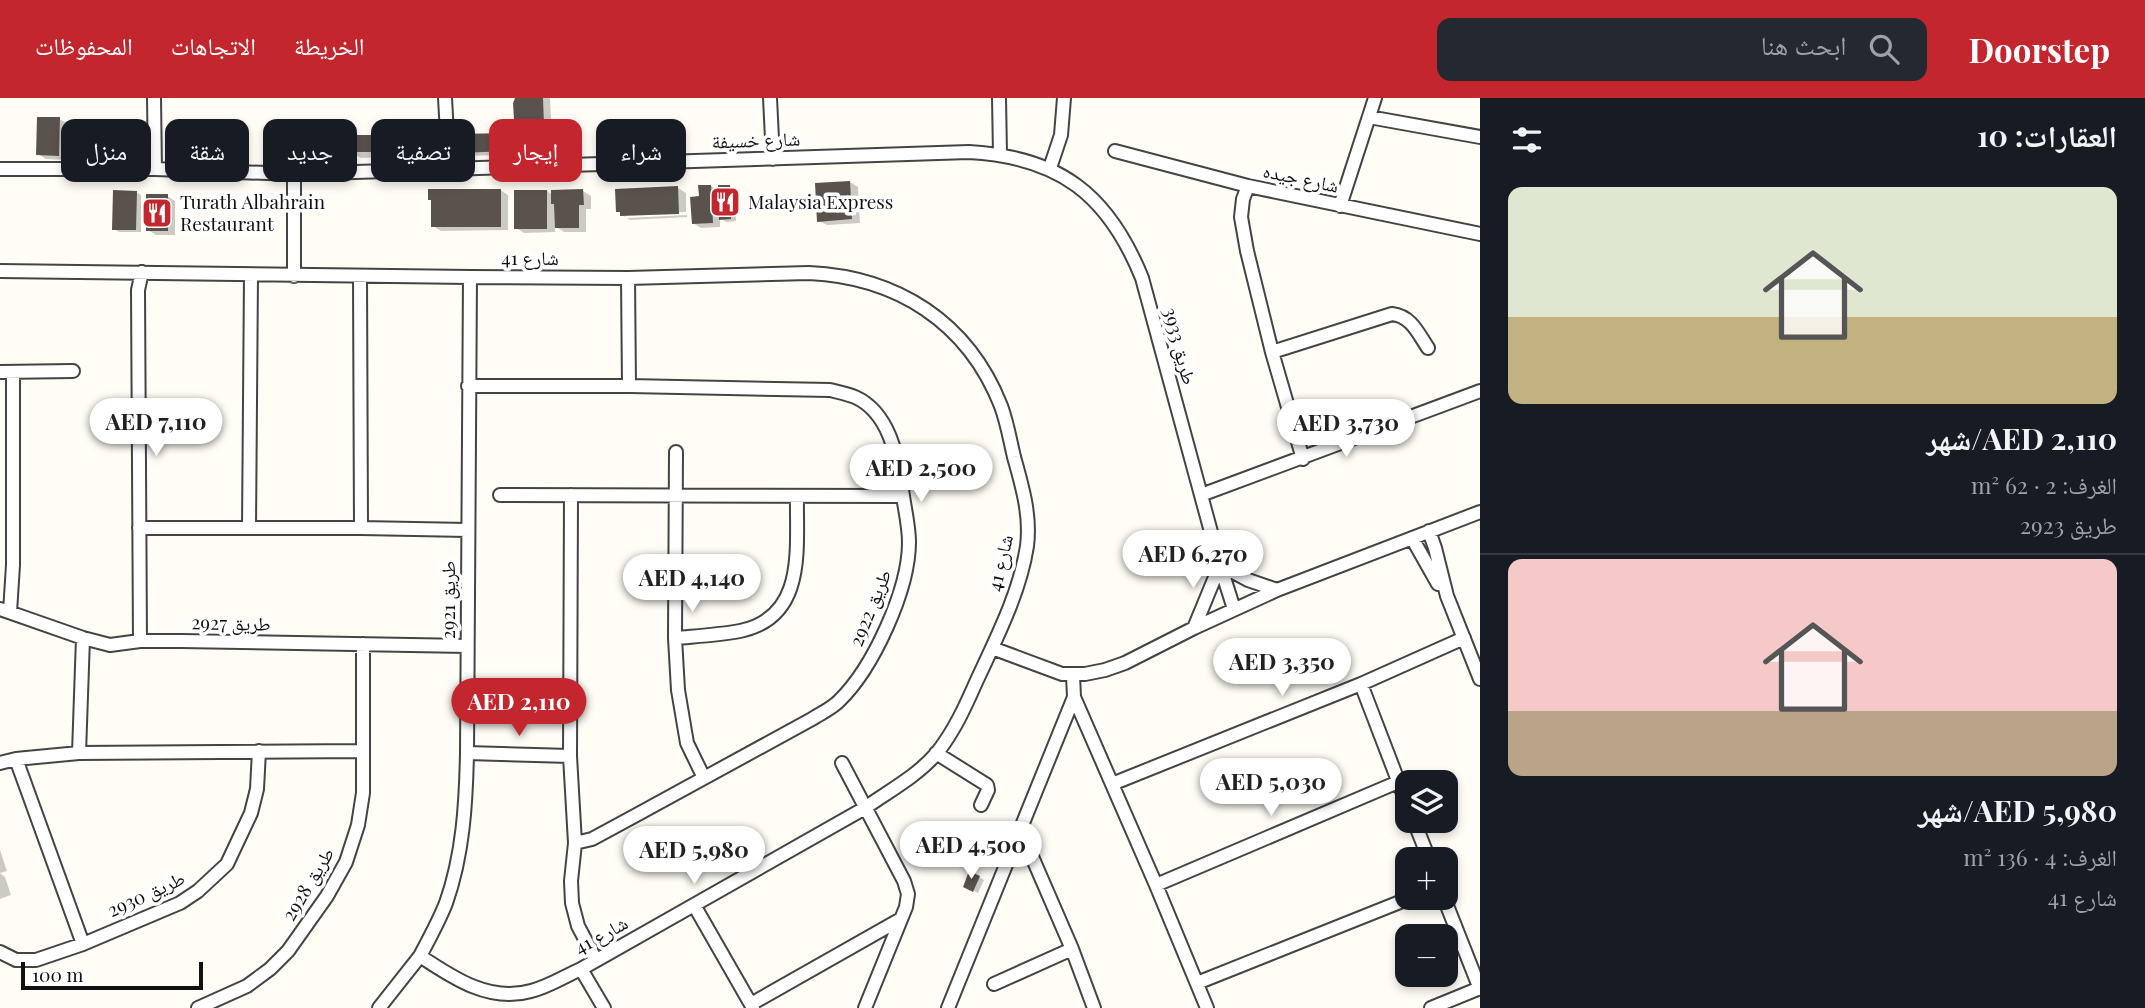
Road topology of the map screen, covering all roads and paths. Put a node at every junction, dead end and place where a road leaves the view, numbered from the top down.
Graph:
1 (154, 98) edge
2 (445, 98) edge
3 (770, 98) edge
4 (999, 98) edge
5 (1064, 98) edge
6 (1375, 98) edge
7 (1369, 117) junction
8 (446, 119) edge
9 (1480, 137) edge
10 (1115, 151) dead end
11 (1000, 154) junction
12 (773, 159) junction
13 (475, 168) edge
14 (0, 169) edge
15 (155, 169) junction
16 (1050, 169) junction
17 (263, 173) edge
18 (294, 182) edge
19 (1248, 186) junction
20 (1340, 206) junction
21 (1480, 234) edge
22 (0, 271) edge
23 (142, 272) junction
24 (251, 275) junction
25 (294, 276) junction
26 (360, 276) junction
27 (470, 277) junction
28 (628, 278) junction
29 (1428, 348) dead end
30 (1272, 352) junction
31 (73, 371) dead end
32 (7, 372) edge
33 (468, 386) junction
34 (629, 386) junction
35 (1480, 391) edge
36 (676, 452) dead end
37 (1303, 458) junction
38 (6, 487) edge
39 (500, 495) dead end
40 (571, 495) junction
41 (1201, 495) junction
42 (675, 496) junction
43 (797, 496) junction
44 (903, 496) junction
45 (1480, 512) edge
46 (139, 528) junction
47 (249, 528) junction
48 (361, 528) junction
49 (468, 530) junction
50 (1429, 531) junction
51 (1412, 538) junction
52 (1220, 565) junction
53 (1278, 590) junction
54 (1447, 596) junction
55 (1234, 609) junction
56 (5, 611) edge
57 (1194, 628) junction
58 (83, 638) junction
59 (675, 638) junction
60 (1464, 638) junction
61 (140, 641) junction
62 (363, 643) junction
63 (467, 646) junction
64 (992, 648) junction
65 (1073, 675) junction
66 (1480, 679) edge
67 (1361, 684) junction
68 (1074, 697) junction
69 (259, 751) junction
70 (363, 751) junction
71 (79, 753) junction
72 (467, 753) junction
73 (936, 753) junction
74 (570, 756) junction
75 (16, 759) junction
76 (0, 763) edge
77 (842, 763) dead end
78 (1395, 774) edge
79 (704, 778) junction
80 (1395, 783) edge
81 (1112, 784) junction
82 (981, 806) dead end
83 (865, 808) junction
84 (1020, 829) junction
85 (575, 843) junction
86 (1156, 885) junction
87 (1395, 904) edge
88 (694, 905) junction
89 (1449, 910) edge
90 (901, 919) junction
91 (83, 944) junction
92 (1072, 949) junction
93 (0, 952) edge
94 (420, 956) junction
95 (596, 960) junction
96 (581, 969) junction
97 (1197, 983) junction
98 (994, 984) dead end
99 (1480, 988) edge
100 (752, 1006) edge
101 (198, 1008) edge
102 (379, 1008) edge
103 (604, 1008) edge
104 (865, 1008) edge
105 (948, 1008) edge
106 (1094, 1008) edge
107 (1207, 1008) edge
108 (1431, 1008) edge

1 - 15 street
2 - 8 street
3 - 12 street
4 - 11 street
5 - 16 street
6 - 7 street
7 - 9 street
7 - 20 street
10 - 19 street, شارع جيده
11 - 12 street, شارع خسيفة
11 - 16 street, شارع خسيفة
12 - 13 street, شارع خسيفة
14 - 15 street, شارع خسيفة
15 - 17 street, شارع خسيفة
16 - 41 street, طريق 3933
18 - 25 street
19 - 20 street, شارع جيده
19 - 30 street
20 - 21 street, شارع جيده
22 - 23 street, شارع 41
23 - 24 street, شارع 41
23 - 46 street
24 - 25 street, شارع 41
24 - 47 street
25 - 26 street, شارع 41
26 - 27 street, شارع 41
26 - 48 street
27 - 28 street, شارع 41
27 - 33 street, طريق 2921
28 - 34 street
28 - 64 street, شارع 41
29 - 30 street
30 - 37 street
31 - 32 street
32 - 38 street
33 - 34 street, طريق 2922
33 - 49 street, طريق 2921
34 - 44 street, طريق 2922
35 - 37 street
36 - 42 street
37 - 41 street
38 - 56 street
39 - 40 street
40 - 42 street
40 - 74 street
41 - 52 street, طريق 3933
42 - 43 street
42 - 59 street
43 - 44 street
43 - 59 street
44 - 79 street, طريق 2922
45 - 50 street
46 - 47 street
46 - 61 street
47 - 48 street
48 - 49 street
49 - 63 street, طريق 2921
50 - 51 street
50 - 54 street
51 - 53 street
51 - 54 street
52 - 53 street
52 - 55 street, طريق 3933
52 - 57 street
53 - 55 street
54 - 60 street
55 - 57 street
56 - 58 street, طريق 2927
57 - 65 street
58 - 61 street, طريق 2927
58 - 71 street
59 - 79 street
60 - 66 street
60 - 67 street
61 - 62 street, طريق 2927
62 - 63 street, طريق 2927
62 - 70 street, طريق 2928
63 - 72 street, طريق 2921
64 - 65 street
64 - 73 street, شارع 41
65 - 68 street
67 - 78 street
67 - 81 street
68 - 81 street
68 - 84 street
69 - 70 street
69 - 71 street
69 - 91 street, طريق 2930
70 - 101 street, طريق 2928
71 - 75 street
72 - 74 street
72 - 94 street, طريق 2921
73 - 82 street
73 - 83 street, شارع 41
74 - 85 street
75 - 76 street
75 - 91 street
77 - 83 street
79 - 85 street, طريق 2922
80 - 86 street
81 - 86 street
83 - 88 street, شارع 41
83 - 90 street
84 - 92 street
84 - 105 street
85 - 95 street
86 - 97 street
87 - 97 street
88 - 95 street, شارع 41
88 - 100 street
89 - 99 street
90 - 100 street
90 - 104 street
91 - 93 street, طريق 2930
92 - 98 street
92 - 106 street
94 - 96 street, شارع 41
94 - 102 street
95 - 96 street, شارع 41
96 - 103 street
97 - 107 street
99 - 108 street

